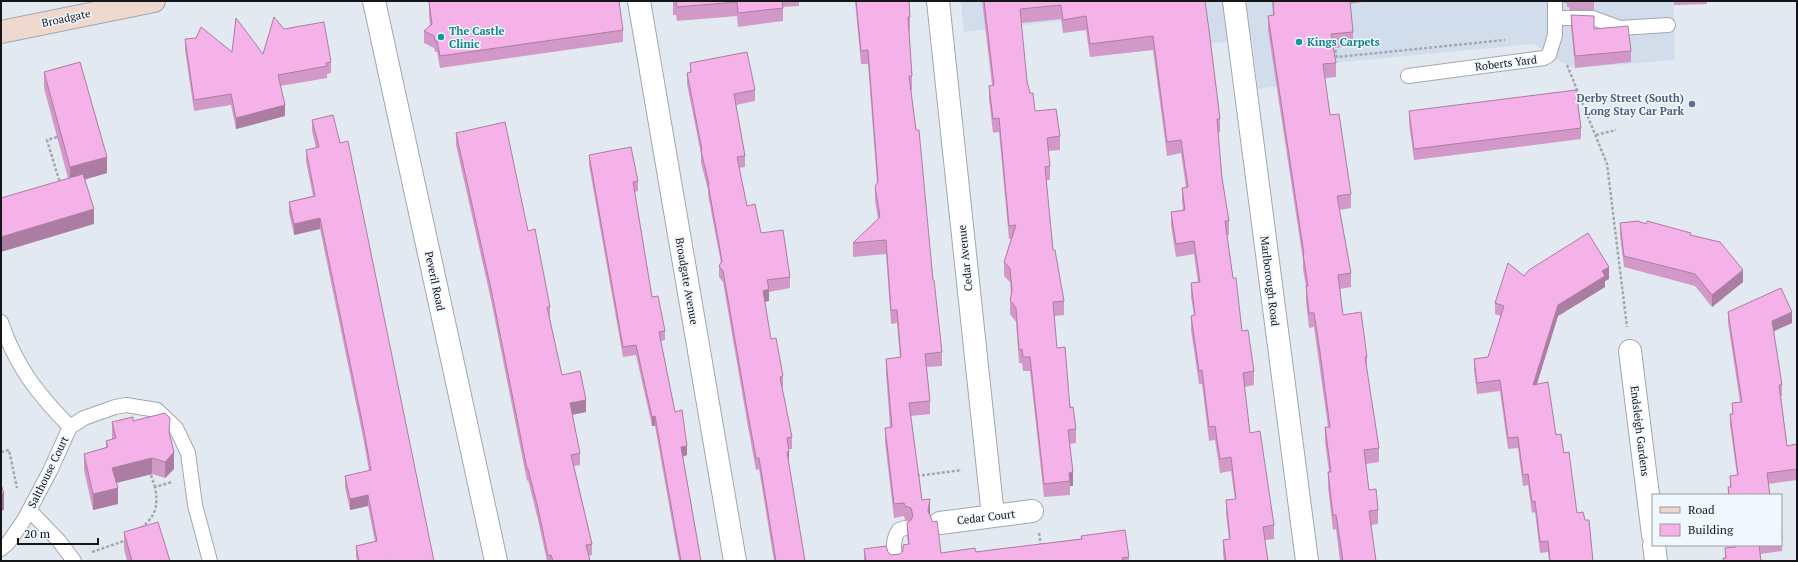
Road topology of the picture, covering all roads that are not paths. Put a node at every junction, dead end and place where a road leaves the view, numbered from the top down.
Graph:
1 (154, 1) edge
2 (374, 1) edge
3 (639, 1) edge
4 (938, 1) edge
5 (1234, 1) edge
6 (1555, 1) edge
7 (1556, 18) junction
8 (1668, 26) dead end
9 (1, 32) edge
10 (1408, 76) dead end
11 (1, 322) edge
12 (1630, 352) road end
13 (70, 427) junction
14 (1032, 511) road end
15 (27, 515) junction
16 (993, 516) junction
17 (936, 524) edge
18 (1652, 527) edge
19 (906, 528) edge
20 (1654, 546) edge
21 (1, 549) edge
22 (73, 559) edge
23 (210, 561) edge
24 (496, 561) edge
25 (735, 561) edge
26 (895, 561) edge
27 (1307, 561) edge
28 (1656, 561) edge

1 - 9 main road, Broadgate
2 - 24 street, Peveril Road
3 - 25 street, Broadgate Avenue
4 - 16 street, Cedar Avenue
5 - 27 street, Marlborough Road
6 - 7 lane, Roberts Yard
7 - 8 lane
7 - 10 lane, Roberts Yard
11 - 13 lane
12 - 18 street, Endsleigh Gardens
13 - 15 lane, Salthouse Court
13 - 23 lane, Salthouse Court
14 - 16 street, Cedar Court
15 - 21 lane, Salthouse Court
15 - 22 lane
16 - 17 street, Cedar Court
19 - 26 lane
20 - 28 street

